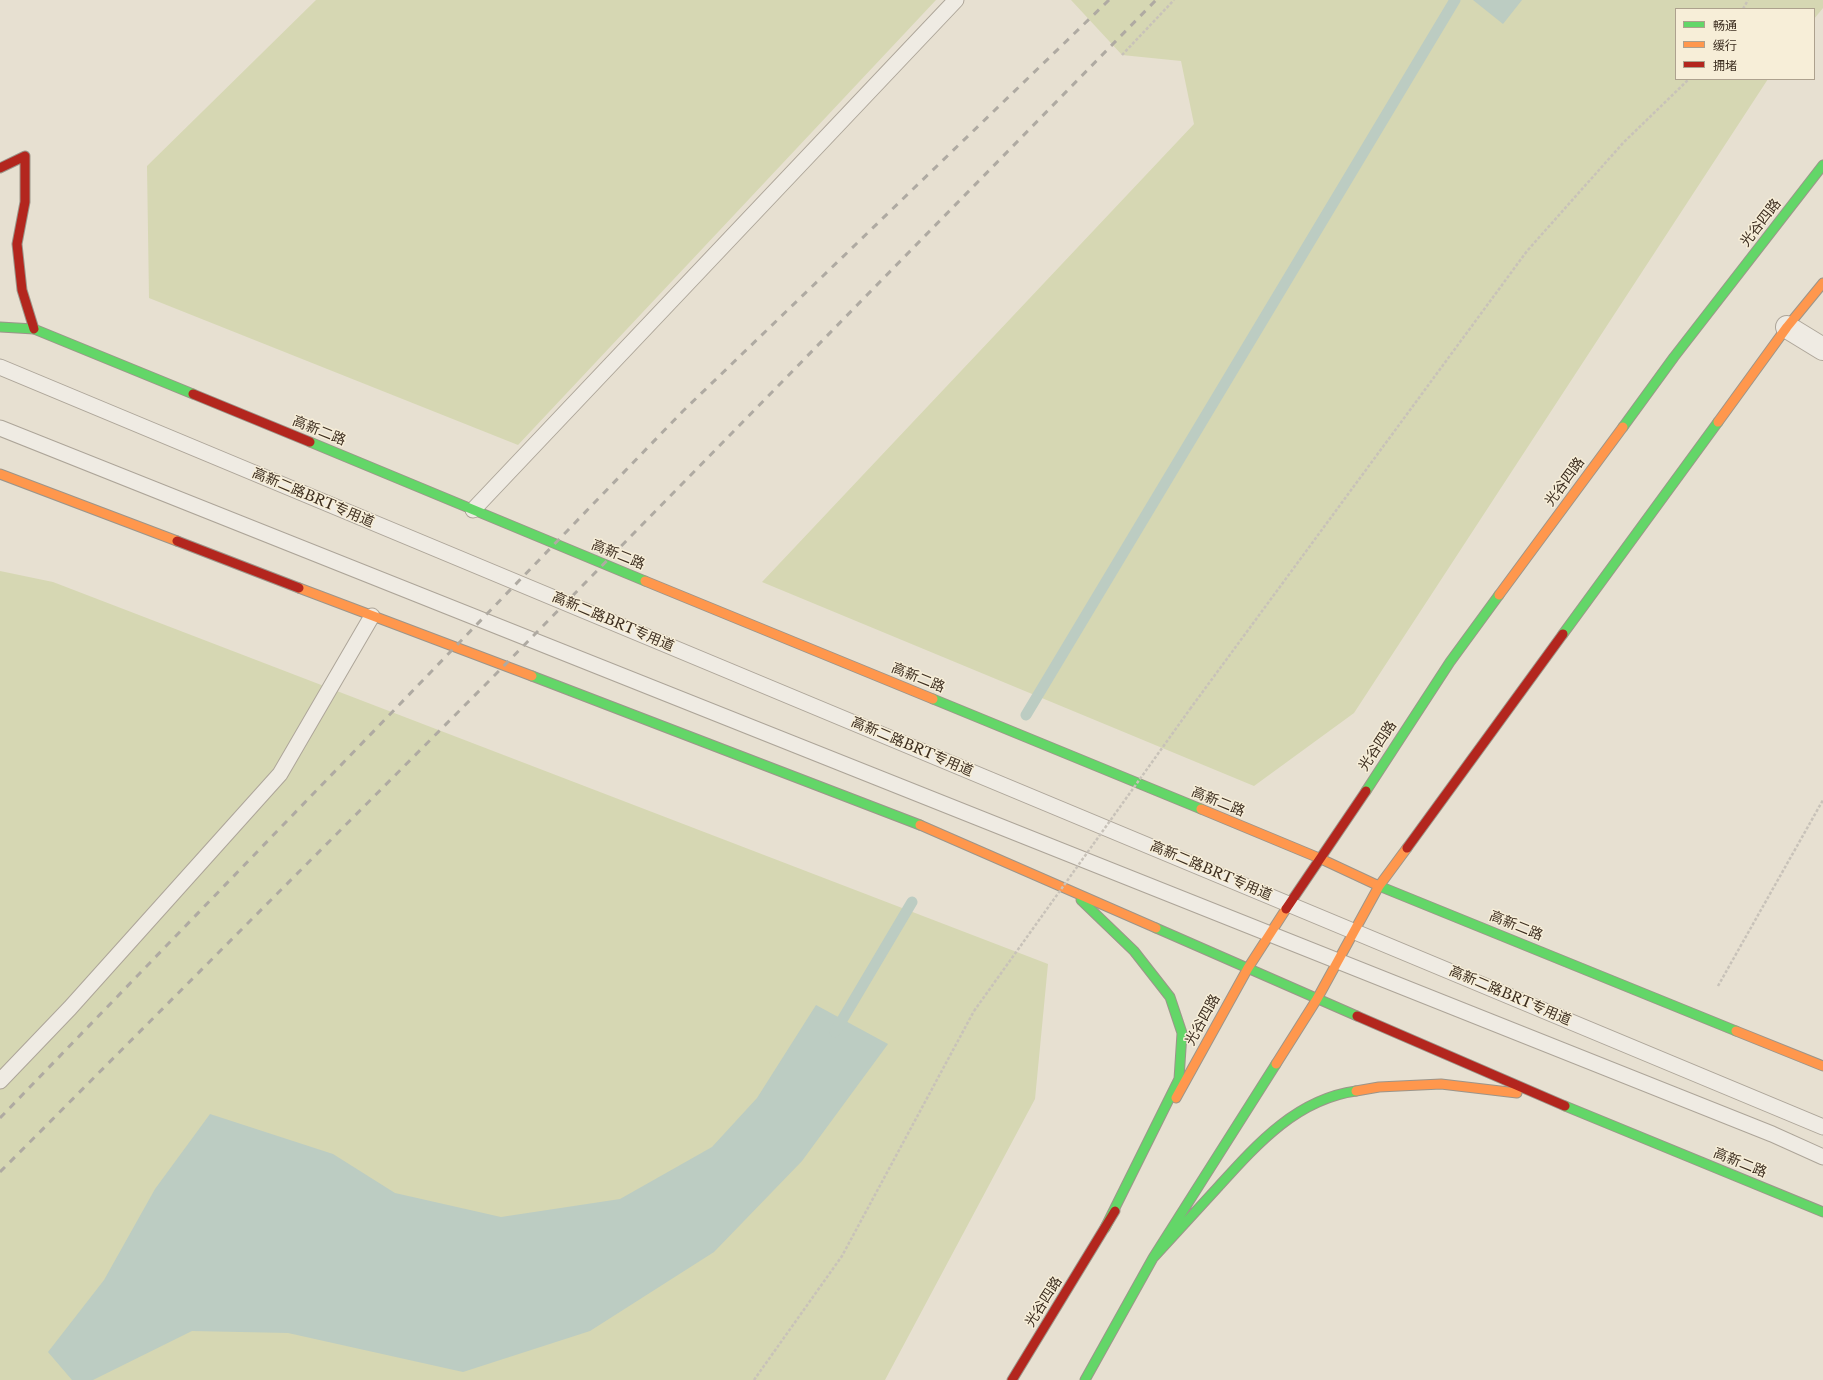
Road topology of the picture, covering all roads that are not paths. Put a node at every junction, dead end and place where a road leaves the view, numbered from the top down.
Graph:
1 (956, 0) edge
2 (1823, 165) edge
3 (0, 168) edge
4 (1823, 283) edge
5 (7, 318) dead end
6 (0, 327) edge
7 (1787, 327) junction
8 (34, 329) junction
9 (1823, 349) edge
10 (0, 367) edge
11 (0, 428) edge
12 (0, 474) edge
13 (474, 510) junction
14 (372, 616) junction
15 (1319, 858) junction
16 (1379, 886) junction
17 (1072, 891) junction
18 (1289, 904) junction
19 (1355, 931) junction
20 (1270, 934) junction
21 (1338, 962) junction
22 (1248, 968) junction
23 (1317, 999) junction
24 (1823, 1066) edge
25 (0, 1081) edge
26 (1538, 1095) junction
27 (1823, 1127) edge
28 (1823, 1158) edge
29 (1823, 1212) edge
30 (1105, 1228) junction
31 (1154, 1258) junction
32 (1012, 1380) edge
33 (1085, 1380) edge

1 - 13 lane
2 - 15 main road, 光谷四路
3 - 8 main road
4 - 7 main road
5 - 8 main road
6 - 8 main road, 高新二路
7 - 9 street
7 - 16 main road
8 - 13 main road, 高新二路
10 - 18 lane, 高新二路BRT专用道
11 - 20 lane
12 - 14 main road, 高新二路
13 - 15 main road, 高新二路
14 - 17 main road, 高新二路
14 - 25 lane
15 - 16 main road, 高新二路
15 - 18 main road, 光谷四路
16 - 19 main road
16 - 24 main road, 高新二路
17 - 22 main road, 高新二路
17 - 30 main road
18 - 19 lane, 高新二路BRT专用道
18 - 20 main road, 光谷四路
19 - 21 main road
19 - 27 lane, 高新二路BRT专用道
20 - 21 lane
20 - 22 main road, 光谷四路
21 - 23 main road
21 - 28 lane
22 - 23 main road, 高新二路
22 - 30 main road, 光谷四路
23 - 26 main road, 高新二路
23 - 31 main road
26 - 29 main road, 高新二路
26 - 31 main road
30 - 32 main road, 光谷四路
31 - 33 main road

